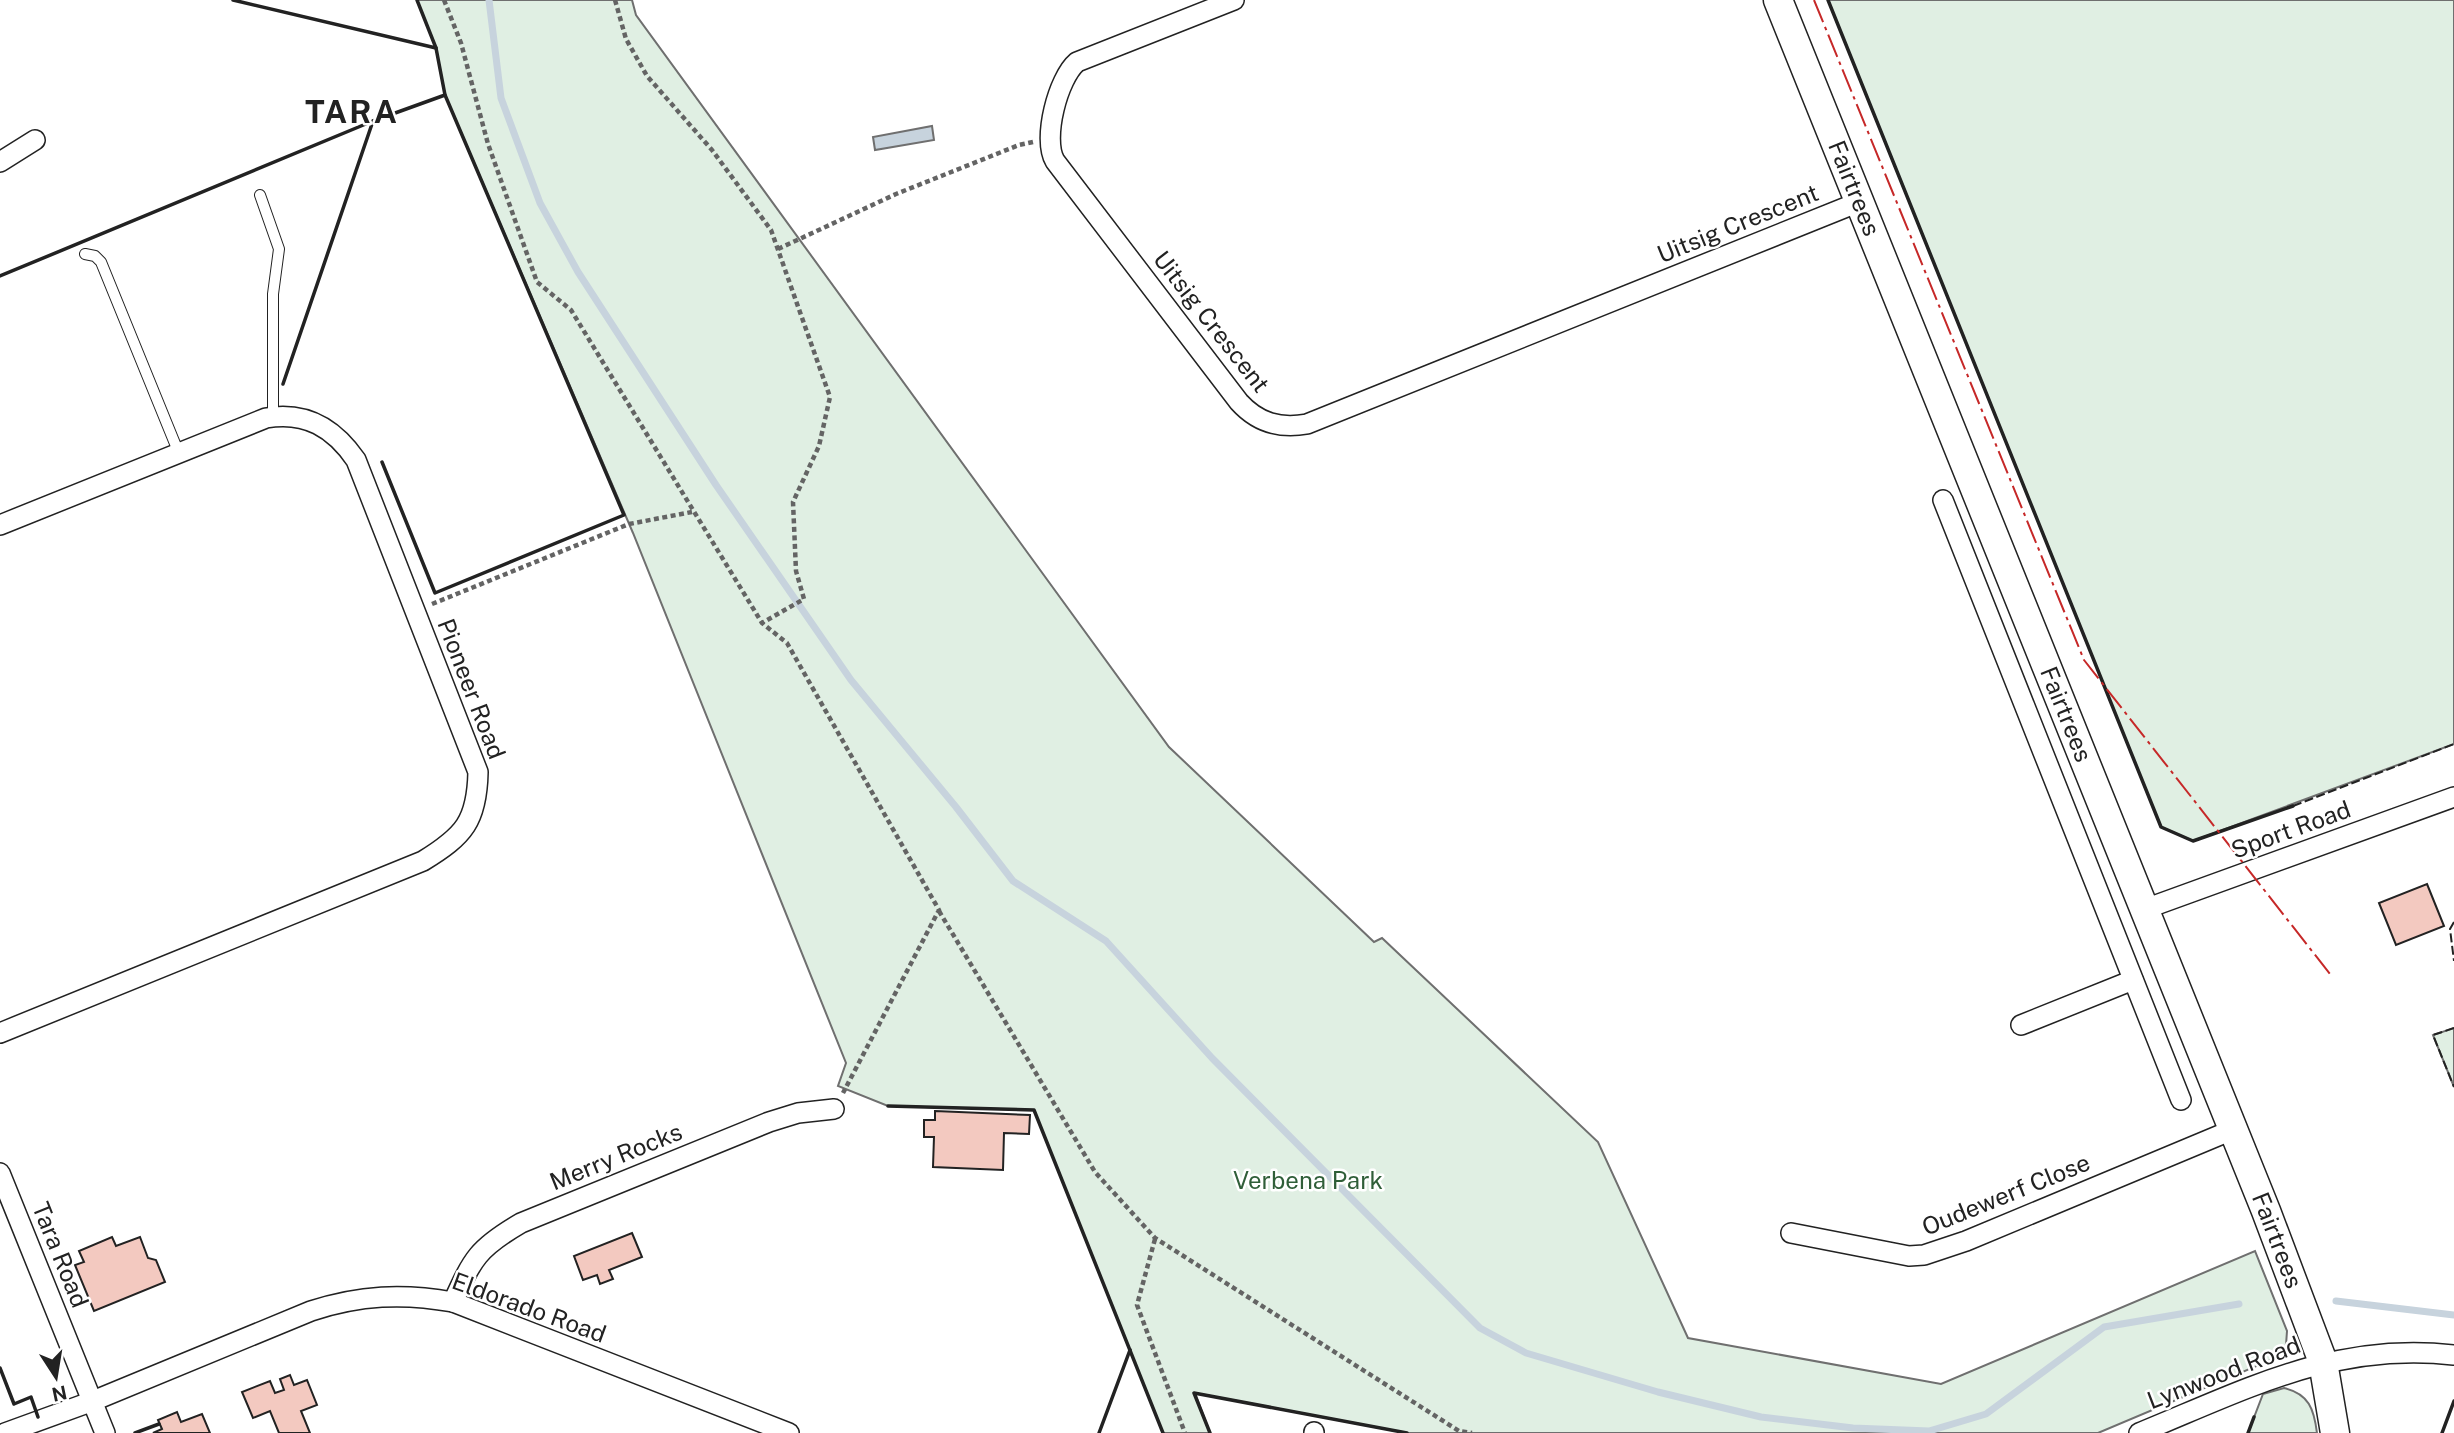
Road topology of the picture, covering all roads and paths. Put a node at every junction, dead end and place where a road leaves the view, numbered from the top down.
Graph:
1 (444, 0) edge
2 (615, 0) edge
3 (1234, 0) edge
4 (1778, 0) edge
5 (35, 140) dead end
6 (1048, 140) junction
7 (0, 162) edge
8 (260, 195) dead end
9 (1859, 202) junction
10 (778, 249) junction
11 (85, 254) dead end
12 (272, 416) junction
13 (178, 451) junction
14 (1943, 500) dead end
15 (692, 512) junction
16 (0, 525) edge
17 (415, 611) junction
18 (762, 623) junction
19 (2033, 635) junction
20 (2002, 649) junction
21 (2449, 803) edge
22 (2145, 909) junction
23 (939, 910) junction
24 (2133, 980) junction
25 (2021, 1026) dead end
26 (0, 1032) edge
27 (2181, 1100) dead end
28 (834, 1109) joint
29 (2232, 1130) junction
30 (0, 1172) edge
31 (1791, 1233) dead end
32 (1155, 1238) junction
33 (453, 1302) junction
34 (2454, 1355) edge
35 (2323, 1362) junction
36 (93, 1401) junction
37 (5, 1433) edge
38 (105, 1433) edge
39 (789, 1433) edge
40 (1185, 1433) edge
41 (1472, 1433) edge
42 (2138, 1433) edge
43 (2335, 1433) edge

1 - 15 path
2 - 10 path
3 - 6 street
4 - 9 main road, Fairtrees
5 - 7 street
6 - 9 street, Uitsig Crescent
6 - 10 path
8 - 12 lane
9 - 19 main road, Fairtrees
10 - 18 path
11 - 13 lane
12 - 13 street, Pioneer Road
12 - 17 street, Pioneer Road
13 - 16 street, Pioneer Road
14 - 20 street
15 - 17 path
15 - 18 path
17 - 26 street, Pioneer Road
18 - 23 path
19 - 20 street
19 - 22 main road, Fairtrees
20 - 24 street
21 - 22 street, Sport Road
22 - 29 main road, Fairtrees
23 - 28 path
23 - 32 path
24 - 25 street
24 - 27 street
28 - 33 street, Merry Rocks
29 - 31 street, Oudewerf Close
29 - 35 main road, Fairtrees
30 - 36 street, Tara Road
32 - 40 path
32 - 41 path
33 - 36 street, Eldorado Road
33 - 39 street, Eldorado Road
34 - 35 street, Lynwood Road
35 - 42 street, Lynwood Road
35 - 43 main road, Fairtrees
36 - 37 street, Eldorado Road
36 - 38 street, Tara Road

